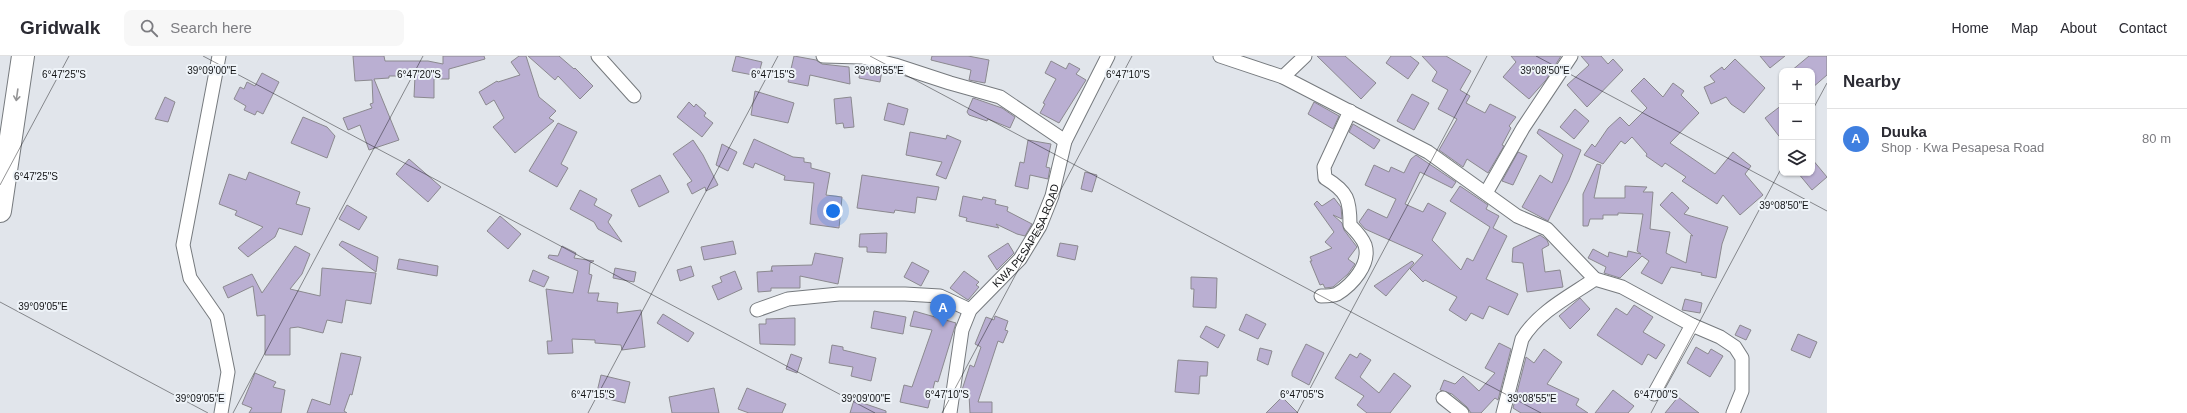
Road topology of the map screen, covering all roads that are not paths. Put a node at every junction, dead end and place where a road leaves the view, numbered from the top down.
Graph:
1 (23, 56) edge
2 (218, 56) edge
3 (598, 56) edge
4 (823, 56) edge
5 (1108, 56) edge
6 (1220, 56) edge
7 (1305, 56) edge
8 (1571, 56) edge
9 (1283, 77) junction
10 (634, 96) dead end
11 (1350, 112) junction
12 (1065, 141) junction
13 (1486, 192) junction
14 (0, 211) edge
15 (1595, 279) junction
16 (1321, 296) dead end
17 (757, 310) dead end
18 (970, 310) junction
19 (1692, 325) junction
20 (1654, 394) dead end
21 (1443, 398) dead end
22 (220, 413) edge
23 (950, 413) edge
24 (1462, 413) edge
25 (1503, 413) edge
26 (1732, 413) edge

1 -> 14 highway
2 - 22 street
3 - 10 street
4 - 12 street
5 - 12 street, KWA PESAPESA ROAD
6 - 9 street
7 - 9 street
8 - 13 street
9 - 11 street
11 - 13 street
11 - 16 street
12 - 18 street, KWA PESAPESA ROAD
13 - 15 street
15 - 19 street
15 - 25 street
17 - 18 street
18 - 23 street, KWA PESAPESA ROAD
19 - 20 street
19 - 26 street
21 - 24 street

